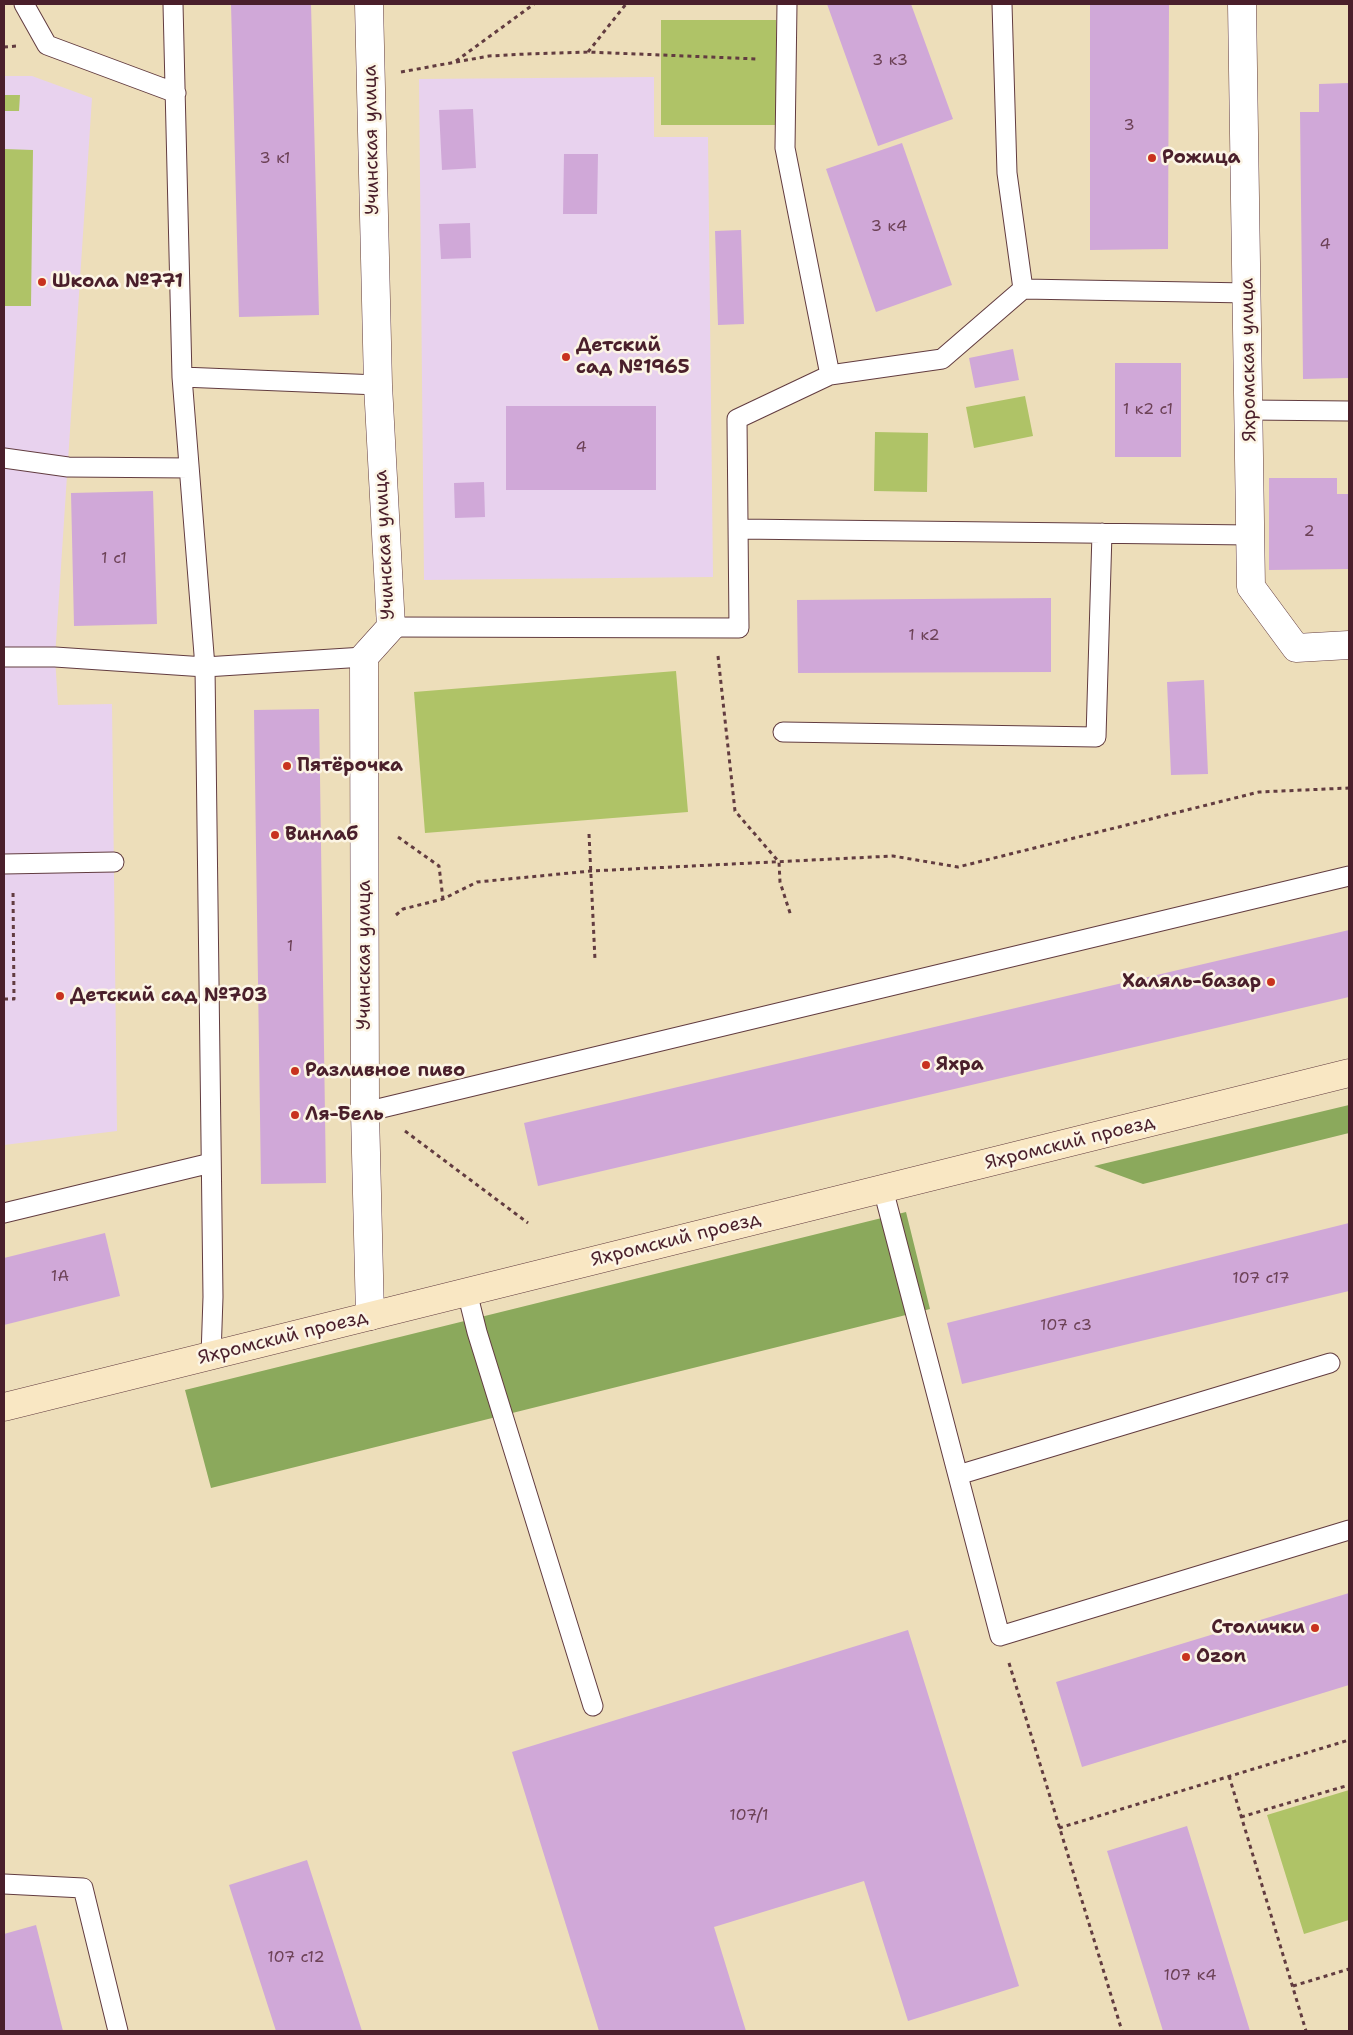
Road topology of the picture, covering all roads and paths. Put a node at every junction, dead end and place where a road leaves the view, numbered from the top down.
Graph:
1 (24, 4) edge
2 (173, 4) edge
3 (369, 4) edge
4 (534, 4) edge
5 (626, 4) edge
6 (787, 4) edge
7 (1002, 4) edge
8 (1242, 4) edge
9 (588, 52) junction
10 (786, 60) junction
11 (454, 63) junction
12 (371, 78) junction
13 (176, 93) junction
14 (1023, 290) junction
15 (1248, 293) junction
16 (830, 375) junction
17 (182, 377) junction
18 (378, 385) junction
19 (1250, 410) junction
20 (1349, 411) edge
21 (4, 458) edge
22 (189, 468) junction
23 (738, 529) junction
24 (1102, 533) junction
25 (1251, 535) junction
26 (390, 627) junction
27 (716, 628) junction
28 (1349, 644) edge
29 (4, 657) edge
30 (364, 657) junction
31 (205, 667) junction
32 (784, 732) dead end
33 (1349, 788) edge
34 (589, 834) dead end
35 (114, 862) dead end
36 (779, 862) junction
37 (8, 864) edge
38 (591, 871) junction
39 (1349, 876) edge
40 (791, 916) dead end
41 (365, 940) junction
42 (595, 960) dead end
43 (4, 999) edge
44 (1349, 1073) edge
45 (371, 1111) junction
46 (211, 1163) junction
47 (883, 1189) junction
48 (4, 1213) edge
49 (528, 1224) dead end
50 (468, 1292) junction
51 (370, 1316) junction
52 (211, 1356) junction
53 (1330, 1363) dead end
54 (4, 1407) edge
55 (958, 1476) junction
56 (1349, 1530) edge
57 (1000, 1636) junction
58 (593, 1706) dead end
59 (1349, 1740) edge
60 (1228, 1776) junction
61 (1349, 1785) edge
62 (1241, 1817) junction
63 (1059, 1828) junction
64 (4, 1884) edge
65 (1349, 1968) edge
66 (1293, 1986) junction
67 (118, 2031) edge
68 (1122, 2031) edge
69 (1306, 2031) edge

1 - 13 lane
2 - 13 lane
3 - 12 street, Учинская улица
4 - 11 path
5 - 9 path
6 - 10 lane
7 - 14 lane
8 - 15 street, Яхромская улица
9 - 10 path
9 - 11 path
10 - 16 lane
11 - 12 path
12 - 18 street, Учинская улица
13 - 17 lane
14 - 15 lane
14 - 16 lane
15 - 19 street, Яхромская улица
16 - 23 lane
17 - 18 lane
17 - 22 lane
18 - 26 street, Учинская улица
19 - 20 lane
19 - 25 street, Яхромская улица
21 - 22 lane
22 - 31 lane
23 - 24 lane
23 - 27 lane
24 - 25 lane
24 - 32 lane
25 - 28 street, Яхромская улица
26 - 27 lane
26 - 30 street, Учинская улица
27 - 36 path
29 - 31 lane
30 - 31 lane
30 - 41 street, Учинская улица
31 - 46 lane
33 - 36 path
34 - 38 path
35 - 37 lane
36 - 38 path
36 - 40 path
37 - 43 path
38 - 41 path
38 - 42 path
39 - 45 lane
41 - 45 street, Учинская улица
44 - 47 street, Яхромский проезд
45 - 49 path
45 - 51 street, Учинская улица
46 - 48 lane
46 - 52 lane
47 - 50 street, Яхромский проезд
47 - 55 lane
50 - 51 street, Яхромский проезд
50 - 58 lane
51 - 52 street, Яхромский проезд
52 - 54 street, Яхромский проезд
53 - 55 lane
55 - 57 lane
56 - 57 lane
57 - 63 path
59 - 60 path
60 - 62 path
60 - 63 path
61 - 62 path
62 - 66 path
63 - 68 path
64 - 67 lane
65 - 66 path
66 - 69 path

